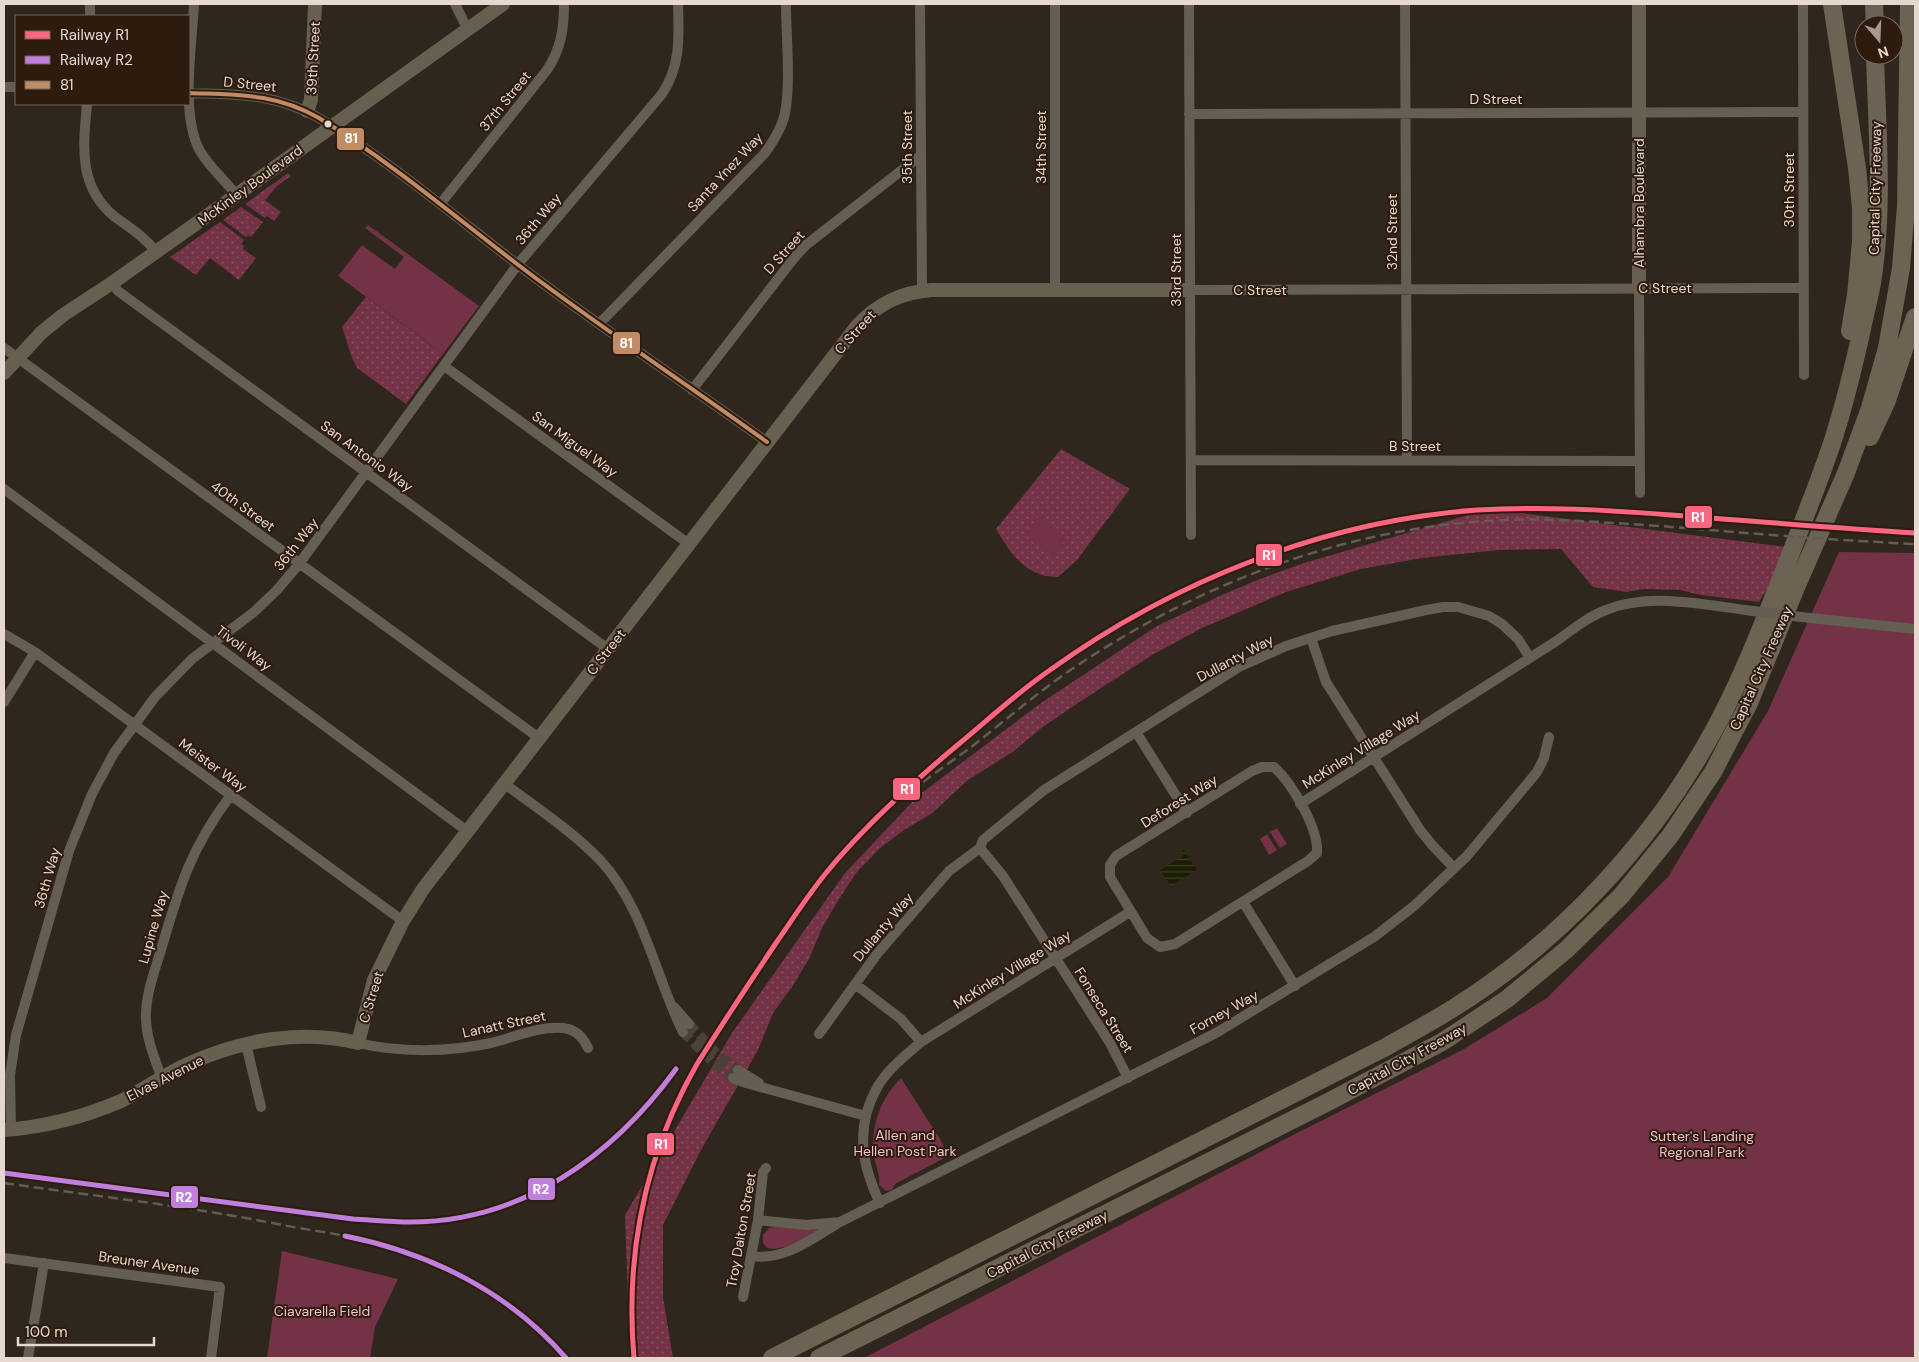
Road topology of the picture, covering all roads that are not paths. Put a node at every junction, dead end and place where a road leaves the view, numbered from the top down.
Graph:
1 (194, 4) edge
2 (316, 4) edge
3 (455, 4) edge
4 (503, 4) edge
5 (564, 4) edge
6 (678, 4) edge
7 (786, 4) edge
8 (920, 4) edge
9 (1055, 4) edge
10 (1189, 4) edge
11 (1406, 4) edge
12 (1639, 4) edge
13 (1803, 4) edge
14 (1832, 4) edge
15 (1909, 4) edge
16 (468, 30) junction
17 (1875, 65) edge
18 (190, 75) edge
19 (190, 93) edge
20 (87, 105) edge
21 (190, 105) edge
22 (307, 111) junction
23 (1639, 112) junction
24 (1803, 112) junction
25 (1406, 113) junction
26 (1189, 114) junction
27 (332, 126) junction
28 (920, 156) junction
29 (236, 196) junction
30 (441, 203) junction
31 (156, 252) junction
32 (518, 264) junction
33 (112, 283) junction
34 (1639, 288) junction
35 (1803, 288) junction
36 (1055, 289) junction
37 (1406, 289) junction
38 (922, 290) junction
39 (1190, 290) junction
40 (1915, 317) edge
41 (600, 322) junction
42 (4, 348) edge
43 (16, 358) junction
44 (444, 366) junction
45 (4, 373) edge
46 (1804, 376) dead end
47 (692, 390) junction
48 (767, 442) junction
49 (1191, 460) junction
50 (1407, 460) junction
51 (1640, 461) junction
52 (366, 473) junction
53 (1846, 473) junction
54 (4, 489) edge
55 (1640, 493) dead end
56 (1809, 507) junction
57 (1191, 535) dead end
58 (689, 544) junction
59 (300, 564) junction
60 (1915, 629) edge
61 (4, 634) edge
62 (1310, 638) junction
63 (214, 643) junction
64 (608, 649) junction
65 (35, 652) junction
66 (1530, 658) junction
67 (4, 702) edge
68 (134, 724) junction
69 (1136, 732) junction
70 (1549, 737) dead end
71 (539, 738) junction
72 (1374, 756) junction
73 (505, 784) junction
74 (230, 795) junction
75 (1300, 804) junction
76 (1187, 812) junction
77 (468, 831) junction
78 (980, 848) junction
79 (1454, 868) junction
80 (1243, 902) junction
81 (1130, 912) junction
82 (403, 921) junction
83 (1055, 957) junction
84 (855, 984) junction
85 (1295, 986) junction
86 (686, 1028) tunnel mouth
87 (818, 1034) dead end
88 (921, 1042) junction
89 (358, 1043) junction
90 (246, 1044) junction
91 (588, 1048) dead end
92 (735, 1074) tunnel mouth
93 (1128, 1078) junction
94 (162, 1079) junction
95 (261, 1107) dead end
96 (866, 1116) junction
97 (8, 1129) edge
98 (766, 1168) dead end
99 (880, 1203) junction
100 (758, 1220) junction
101 (840, 1222) junction
102 (752, 1256) junction
103 (4, 1258) edge
104 (44, 1263) junction
105 (743, 1297) dead end
106 (28, 1358) edge
107 (211, 1358) edge
108 (772, 1358) edge
109 (819, 1358) edge

1 - 18 street
2 - 22 street, 39th Street
3 - 16 street
4 - 16 street, McKinley Boulevard
5 - 30 street, 37th Street
6 - 32 street, 36th Way
7 - 41 street, Santa Ynez Way
8 - 28 street, 35th Street
9 - 36 street, 34th Street
10 - 26 street, 33rd Street
11 - 25 street, 32nd Street
12 - 23 street, Alhambra Boulevard
13 - 24 street, 30th Street
14 - 56 highway
15 - 53 highway, Capital City Freeway
16 - 27 street, McKinley Boulevard
17 - 56 highway, Capital City Freeway
19 - 22 street, D Street
20 - 31 street
21 - 29 street
22 - 27 street, D Street
23 - 24 street, D Street
23 - 25 street, D Street
23 - 34 street, Alhambra Boulevard
24 - 35 street, 30th Street
25 - 26 street, D Street
25 - 37 street, 32nd Street
26 - 39 street, 33rd Street
27 - 29 street, McKinley Boulevard
27 - 30 street
28 - 38 street, 35th Street
28 - 47 street, D Street
29 - 31 street, McKinley Boulevard
30 - 32 street
31 - 33 street, McKinley Boulevard
32 - 41 street
32 - 44 street, 36th Way
33 - 43 street, McKinley Boulevard
33 - 52 street, San Antonio Way
34 - 35 street, C Street
34 - 37 street, C Street
34 - 51 street, Alhambra Boulevard
35 - 46 street, 30th Street
36 - 38 street, C Street
36 - 39 street, C Street
37 - 39 street, C Street
37 - 50 street, 32nd Street
38 - 48 street, C Street
39 - 49 street, 33rd Street
40 - 53 highway
41 - 47 street
42 - 43 street, 40th Street
43 - 45 street, McKinley Boulevard
43 - 59 street, 40th Street
44 - 52 street, 36th Way
44 - 58 street, San Miguel Way
47 - 48 street
48 - 58 street, C Street
49 - 50 street, B Street
49 - 57 street, 33rd Street
50 - 51 street, B Street
51 - 55 street, Alhambra Boulevard
52 - 59 street, 36th Way
52 - 64 street, San Antonio Way
53 - 109 highway, Capital City Freeway
54 - 63 street, Tivoli Way
56 - 108 highway, Capital City Freeway
58 - 64 street, C Street
59 - 63 street, 36th Way
59 - 71 street, 40th Street
60 - 66 street, McKinley Village Way, bridge
61 - 65 street, Meister Way
62 - 66 street, Dullanty Way
62 - 69 street, Dullanty Way
62 - 72 street
63 - 68 street, 36th Way
63 - 77 street, Tivoli Way
64 - 71 street, C Street
65 - 67 street
65 - 68 street, Meister Way
66 - 72 street, McKinley Village Way
68 - 74 street, Meister Way
68 - 97 street, 36th Way
69 - 76 street
69 - 78 street, Dullanty Way
70 - 79 street, Forney Way
71 - 73 street, C Street
72 - 75 street, McKinley Village Way
72 - 79 street
73 - 77 street, C Street
73 - 86 street
74 - 82 street, Meister Way
74 - 94 street, Lupine Way
75 - 76 street, Deforest Way
75 - 80 street, McKinley Village Way
76 - 81 street, Deforest Way
77 - 82 street, C Street
78 - 83 street
78 - 84 street, Dullanty Way
79 - 85 street, Forney Way
80 - 81 street, McKinley Village Way
80 - 85 street
81 - 83 street, McKinley Village Way
82 - 89 street, C Street
83 - 88 street, McKinley Village Way
83 - 93 street, Fonseca Street
84 - 87 street, Dullanty Way
84 - 88 street
85 - 93 street, Forney Way
88 - 96 street, McKinley Village Way
89 - 90 street, Elvas Avenue
89 - 91 street, Lanatt Street
90 - 94 street, Elvas Avenue
90 - 95 street
92 - 96 street
93 - 99 street, Forney Way
94 - 97 street, Elvas Avenue
96 - 99 street, McKinley Village Way
98 - 100 street, Troy Dalton Street
99 - 101 street, Forney Way
100 - 101 street, Forney Way
100 - 102 street, Troy Dalton Street
101 - 102 street, Forney Way
102 - 105 street, Troy Dalton Street
103 - 104 street, Breuner Avenue
104 - 106 street
104 - 107 street, Breuner Avenue

